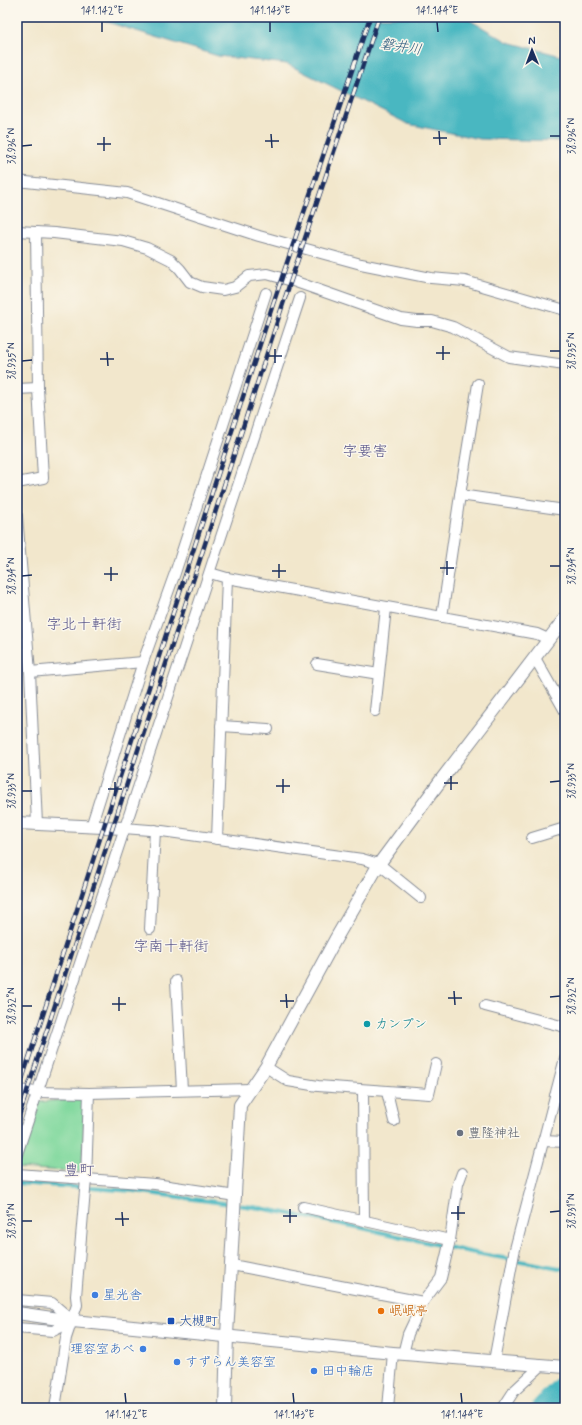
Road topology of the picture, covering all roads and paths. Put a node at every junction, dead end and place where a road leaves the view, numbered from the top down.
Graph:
1 (17, 181) edge
2 (17, 231) edge
3 (36, 232) junction
4 (266, 293) dead end
5 (300, 298) dead end
6 (565, 310) edge
7 (565, 365) edge
8 (478, 384) dead end
9 (38, 388) junction
10 (17, 389) edge
11 (17, 483) edge
12 (460, 495) junction
13 (565, 510) edge
14 (17, 516) edge
15 (210, 573) junction
16 (227, 578) junction
17 (386, 608) junction
18 (442, 617) junction
19 (565, 618) edge
20 (548, 639) junction
21 (535, 658) junction
22 (143, 662) junction
23 (317, 664) dead end
24 (30, 672) junction
25 (379, 674) junction
26 (375, 711) dead end
27 (565, 711) edge
28 (221, 726) junction
29 (268, 729) dead end
30 (17, 823) edge
31 (37, 824) junction
32 (91, 826) junction
33 (124, 828) junction
34 (565, 828) edge
35 (155, 830) junction
36 (217, 838) junction
37 (532, 838) dead end
38 (379, 864) junction
39 (421, 898) dead end
40 (150, 929) dead end
41 (176, 980) dead end
42 (485, 1006) dead end
43 (565, 1027) edge
44 (564, 1063) edge
45 (436, 1064) dead end
46 (266, 1067) junction
47 (251, 1089) junction
48 (17, 1090) edge
49 (182, 1090) junction
50 (363, 1090) junction
51 (37, 1092) junction
52 (387, 1092) junction
53 (89, 1093) junction
54 (560, 1096) edge
55 (394, 1121) dead end
56 (543, 1141) junction
57 (565, 1142) edge
58 (17, 1154) edge
59 (462, 1173) dead end
60 (17, 1174) edge
61 (86, 1179) junction
62 (236, 1196) junction
63 (304, 1207) dead end
64 (364, 1220) junction
65 (450, 1240) junction
66 (232, 1265) junction
67 (17, 1300) edge
68 (423, 1302) junction
69 (17, 1313) edge
70 (73, 1321) junction
71 (17, 1328) edge
72 (227, 1335) junction
73 (398, 1353) junction
74 (494, 1361) junction
75 (542, 1365) junction
76 (563, 1367) edge
77 (55, 1408) edge
78 (225, 1408) edge
79 (388, 1408) edge
80 (503, 1408) edge

1 - 6 street
2 - 3 street
3 - 7 street
3 - 9 street
4 - 22 street
5 - 15 street
8 - 12 street
9 - 10 street
9 - 11 street
12 - 13 street
12 - 18 street
14 - 24 street
15 - 16 street
15 - 33 street
16 - 17 street
16 - 28 street
17 - 18 street
17 - 25 street
18 - 20 street
19 - 20 street
20 - 21 street
21 - 27 street
21 - 38 street
22 - 24 street
22 - 32 street
23 - 25 street
24 - 31 street
25 - 26 street
28 - 29 street
28 - 36 street
30 - 31 street
31 - 32 street
32 - 33 street
33 - 35 street
33 - 51 street
34 - 37 street
35 - 36 street
35 - 40 street
36 - 38 street
38 - 39 street
38 - 46 street
41 - 49 street
42 - 43 street
44 - 54 street
45 - 52 street
46 - 47 street
46 - 50 street
47 - 49 street
47 - 62 street
48 - 51 street
49 - 53 street
50 - 52 street
50 - 64 street
51 - 53 street
51 - 58 street
52 - 55 street
53 - 61 street
54 - 56 street
56 - 57 street
56 - 74 street
59 - 65 street
60 - 61 street
61 - 62 street
61 - 70 street
62 - 66 street
63 - 64 street
64 - 65 street
65 - 68 street
66 - 68 street
66 - 72 street
67 - 70 street
68 - 73 street
69 - 70 street
70 - 71 street
70 - 72 street
70 - 77 street
72 - 73 street
72 - 78 street
73 - 74 street
73 - 79 street
74 - 75 street
75 - 76 street
75 - 80 street

